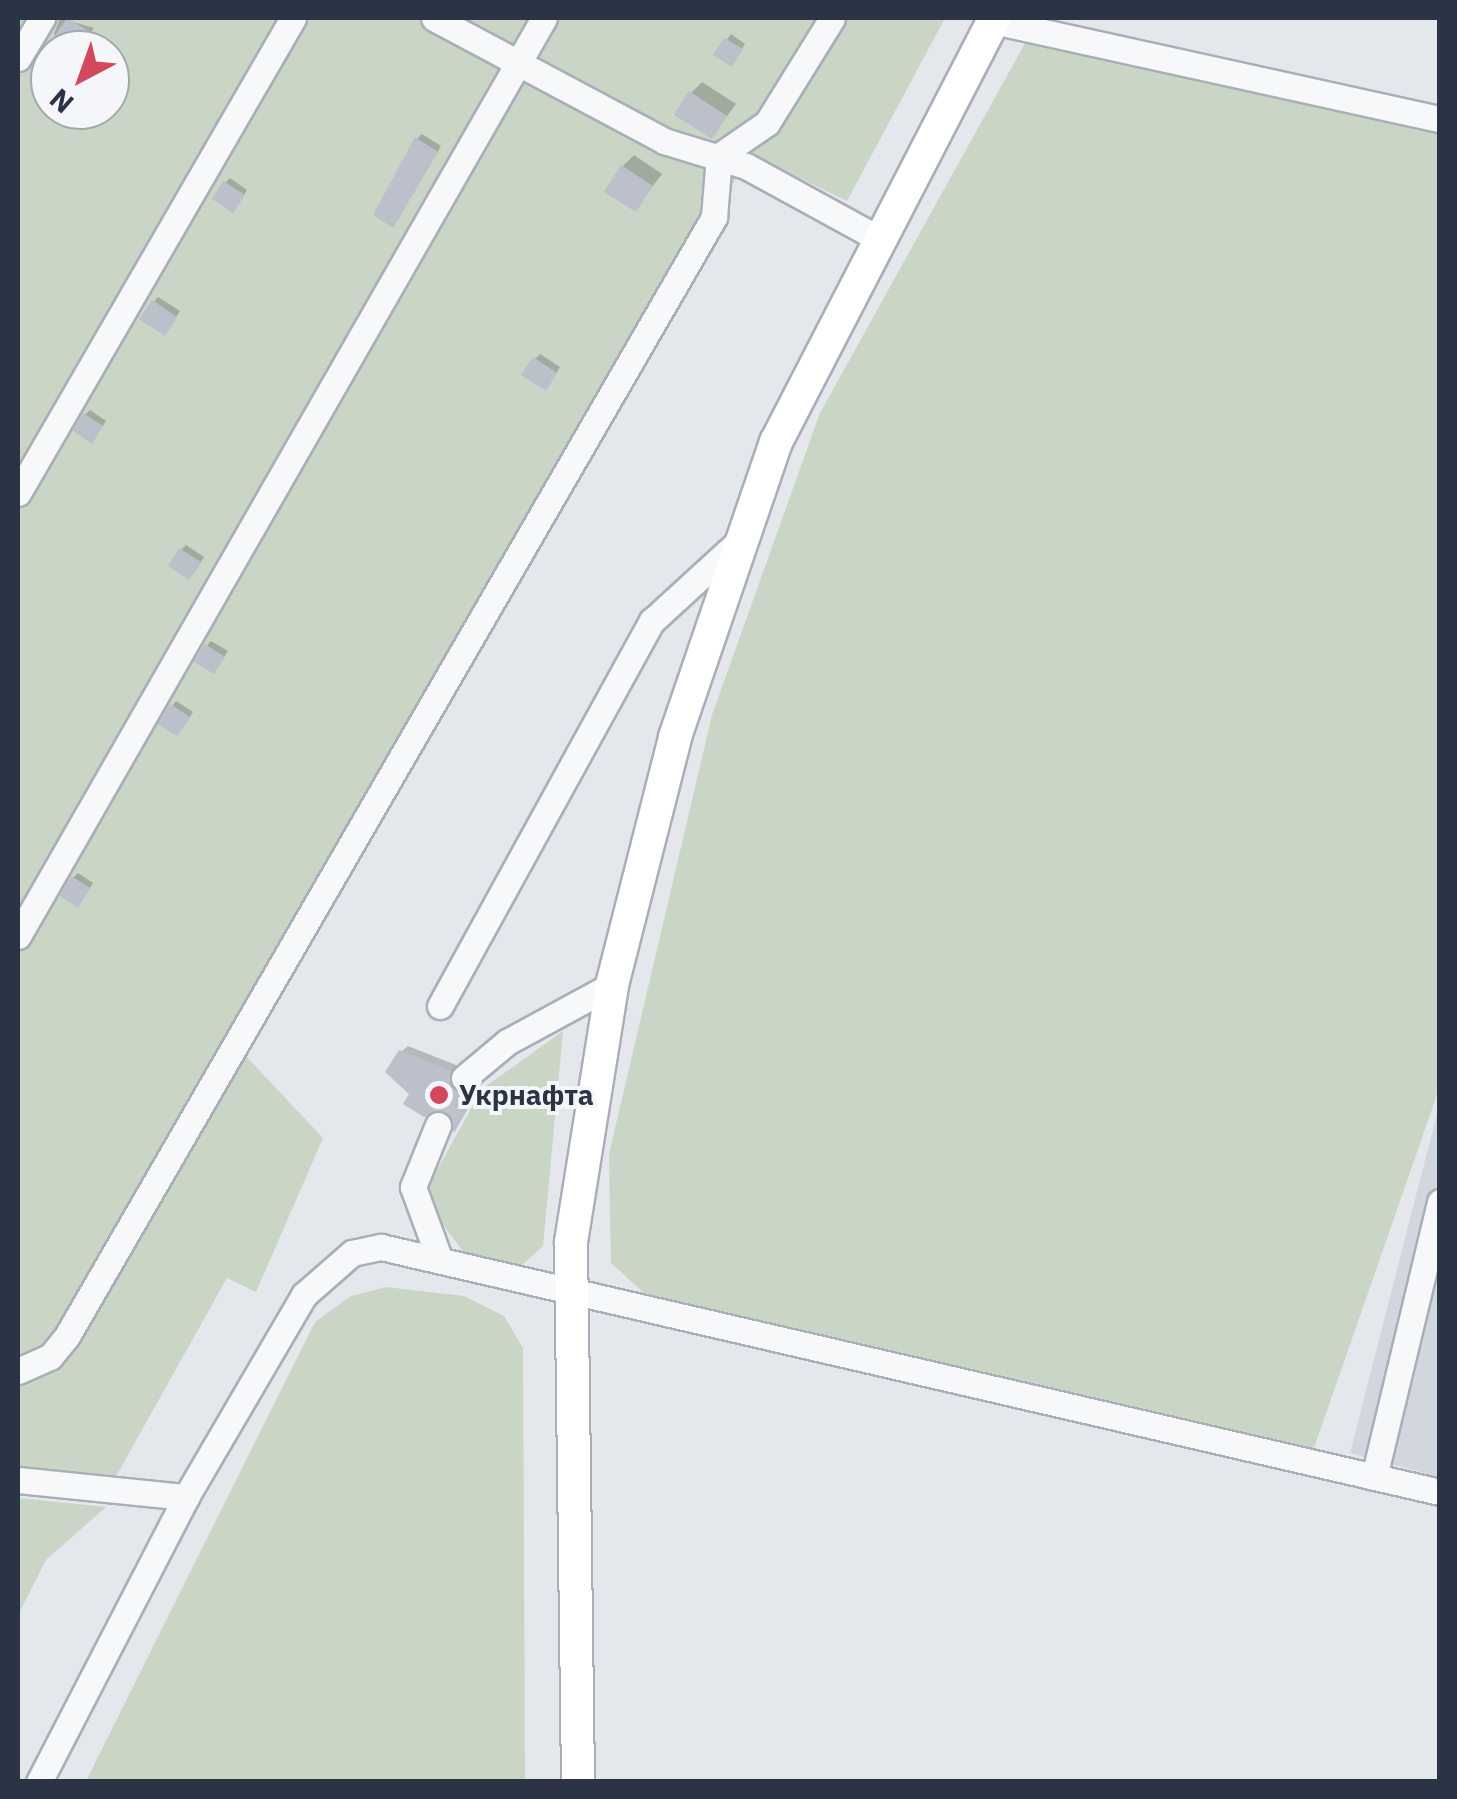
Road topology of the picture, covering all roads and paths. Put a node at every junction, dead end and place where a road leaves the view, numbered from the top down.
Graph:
1 (42, 18) edge
2 (293, 18) edge
3 (434, 18) edge
4 (544, 18) edge
5 (832, 18) edge
6 (994, 19) edge
7 (18, 58) edge
8 (518, 65) junction
9 (1440, 119) edge
10 (719, 156) junction
11 (874, 236) junction
12 (18, 494) edge
13 (737, 543) junction
14 (18, 936) edge
15 (612, 985) junction
16 (440, 1006) dead end
17 (464, 1078) tunnel mouth
18 (438, 1125) tunnel mouth
19 (1440, 1202) edge
20 (438, 1255) junction
21 (570, 1288) junction
22 (18, 1370) edge
23 (1374, 1477) junction
24 (18, 1480) edge
25 (1440, 1492) edge
26 (186, 1497) junction
27 (39, 1782) edge
28 (578, 1782) edge

1 - 7 street
2 - 12 street
3 - 8 street
4 - 8 street
5 - 10 street
6 - 9 street
6 - 11 main road
8 - 10 street
8 - 14 street
10 - 11 street
10 - 22 street
11 - 13 main road
13 - 15 main road
13 - 16 street
15 - 17 street
15 - 21 main road
18 - 20 street
19 - 23 street
20 - 21 street
20 - 26 street
21 - 23 street
21 - 28 main road
23 - 25 street
24 - 26 street
26 - 27 street

